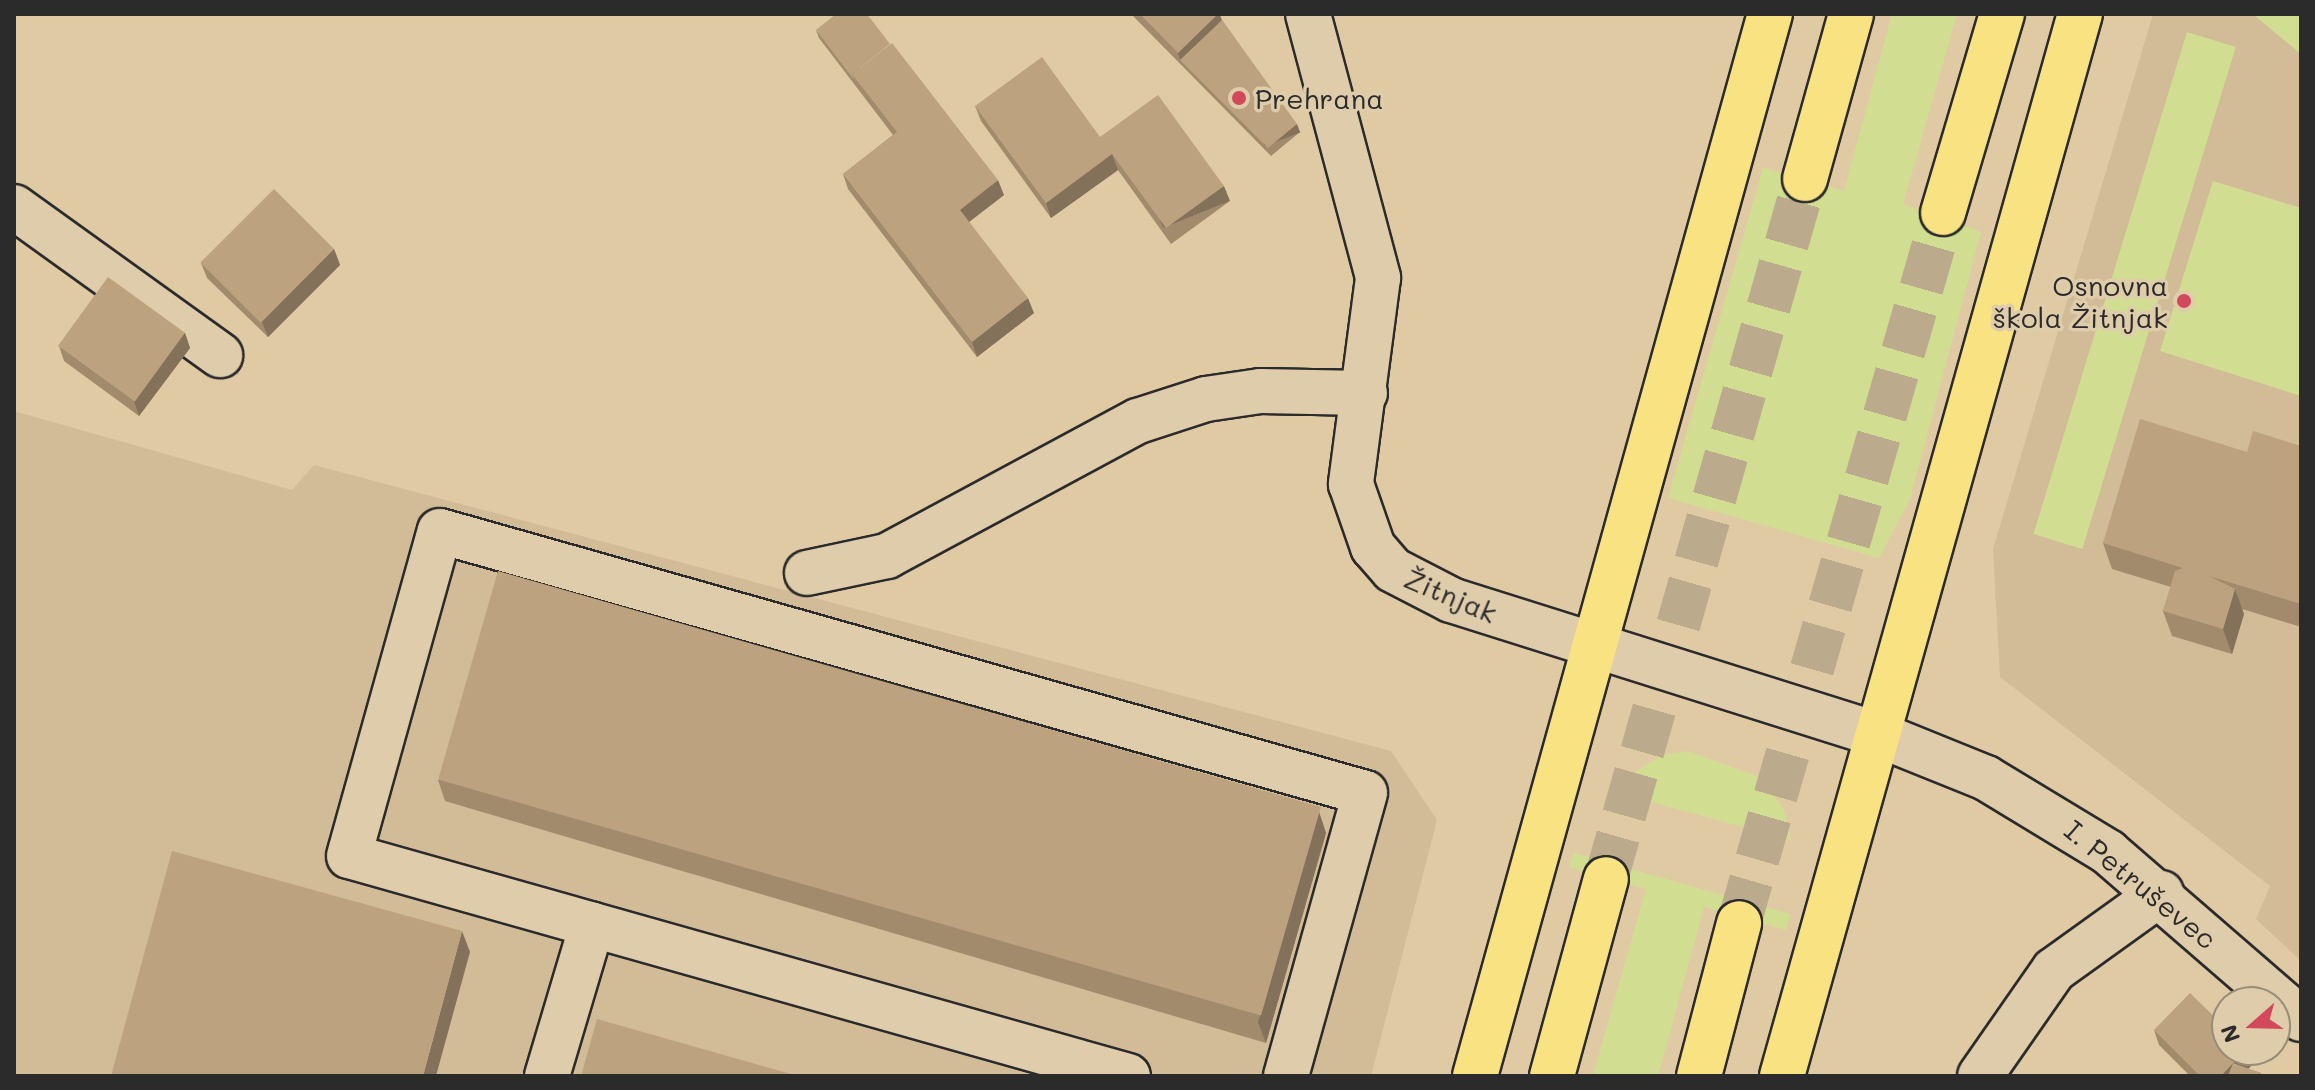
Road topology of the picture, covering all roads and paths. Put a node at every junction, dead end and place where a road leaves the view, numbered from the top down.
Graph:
1 (1308, 14) edge
2 (1770, 14) edge
3 (1851, 14) edge
4 (2002, 14) edge
5 (2080, 14) edge
6 (1805, 179) tunnel mouth
7 (14, 207) edge
8 (1943, 213) tunnel mouth
9 (220, 355) dead end
10 (1365, 393) junction
11 (807, 573) dead end
12 (1593, 649) junction
13 (1877, 734) junction
14 (1606, 879) tunnel mouth
15 (2161, 893) junction
16 (1739, 923) tunnel mouth
17 (592, 925) junction
18 (2301, 1019) edge
19 (1111, 1074) edge
20 (547, 1076) edge
21 (1286, 1076) edge
22 (1475, 1076) edge
23 (1552, 1076) edge
24 (1699, 1076) edge
25 (1782, 1076) edge
26 (1980, 1076) edge

1 - 10 street, Žitnjak
2 - 12 main road
3 - 6 main road
4 - 8 main road
5 - 13 main road
7 - 9 street
10 - 11 street
10 - 12 street, Žitnjak
12 - 13 street, Žitnjak
12 - 22 main road
13 - 15 street, I. Petruševec
13 - 25 main road
14 - 23 main road
15 - 18 street, I. Petruševec
15 - 26 street
16 - 24 main road
17 - 19 street
17 - 20 street
17 - 21 street

